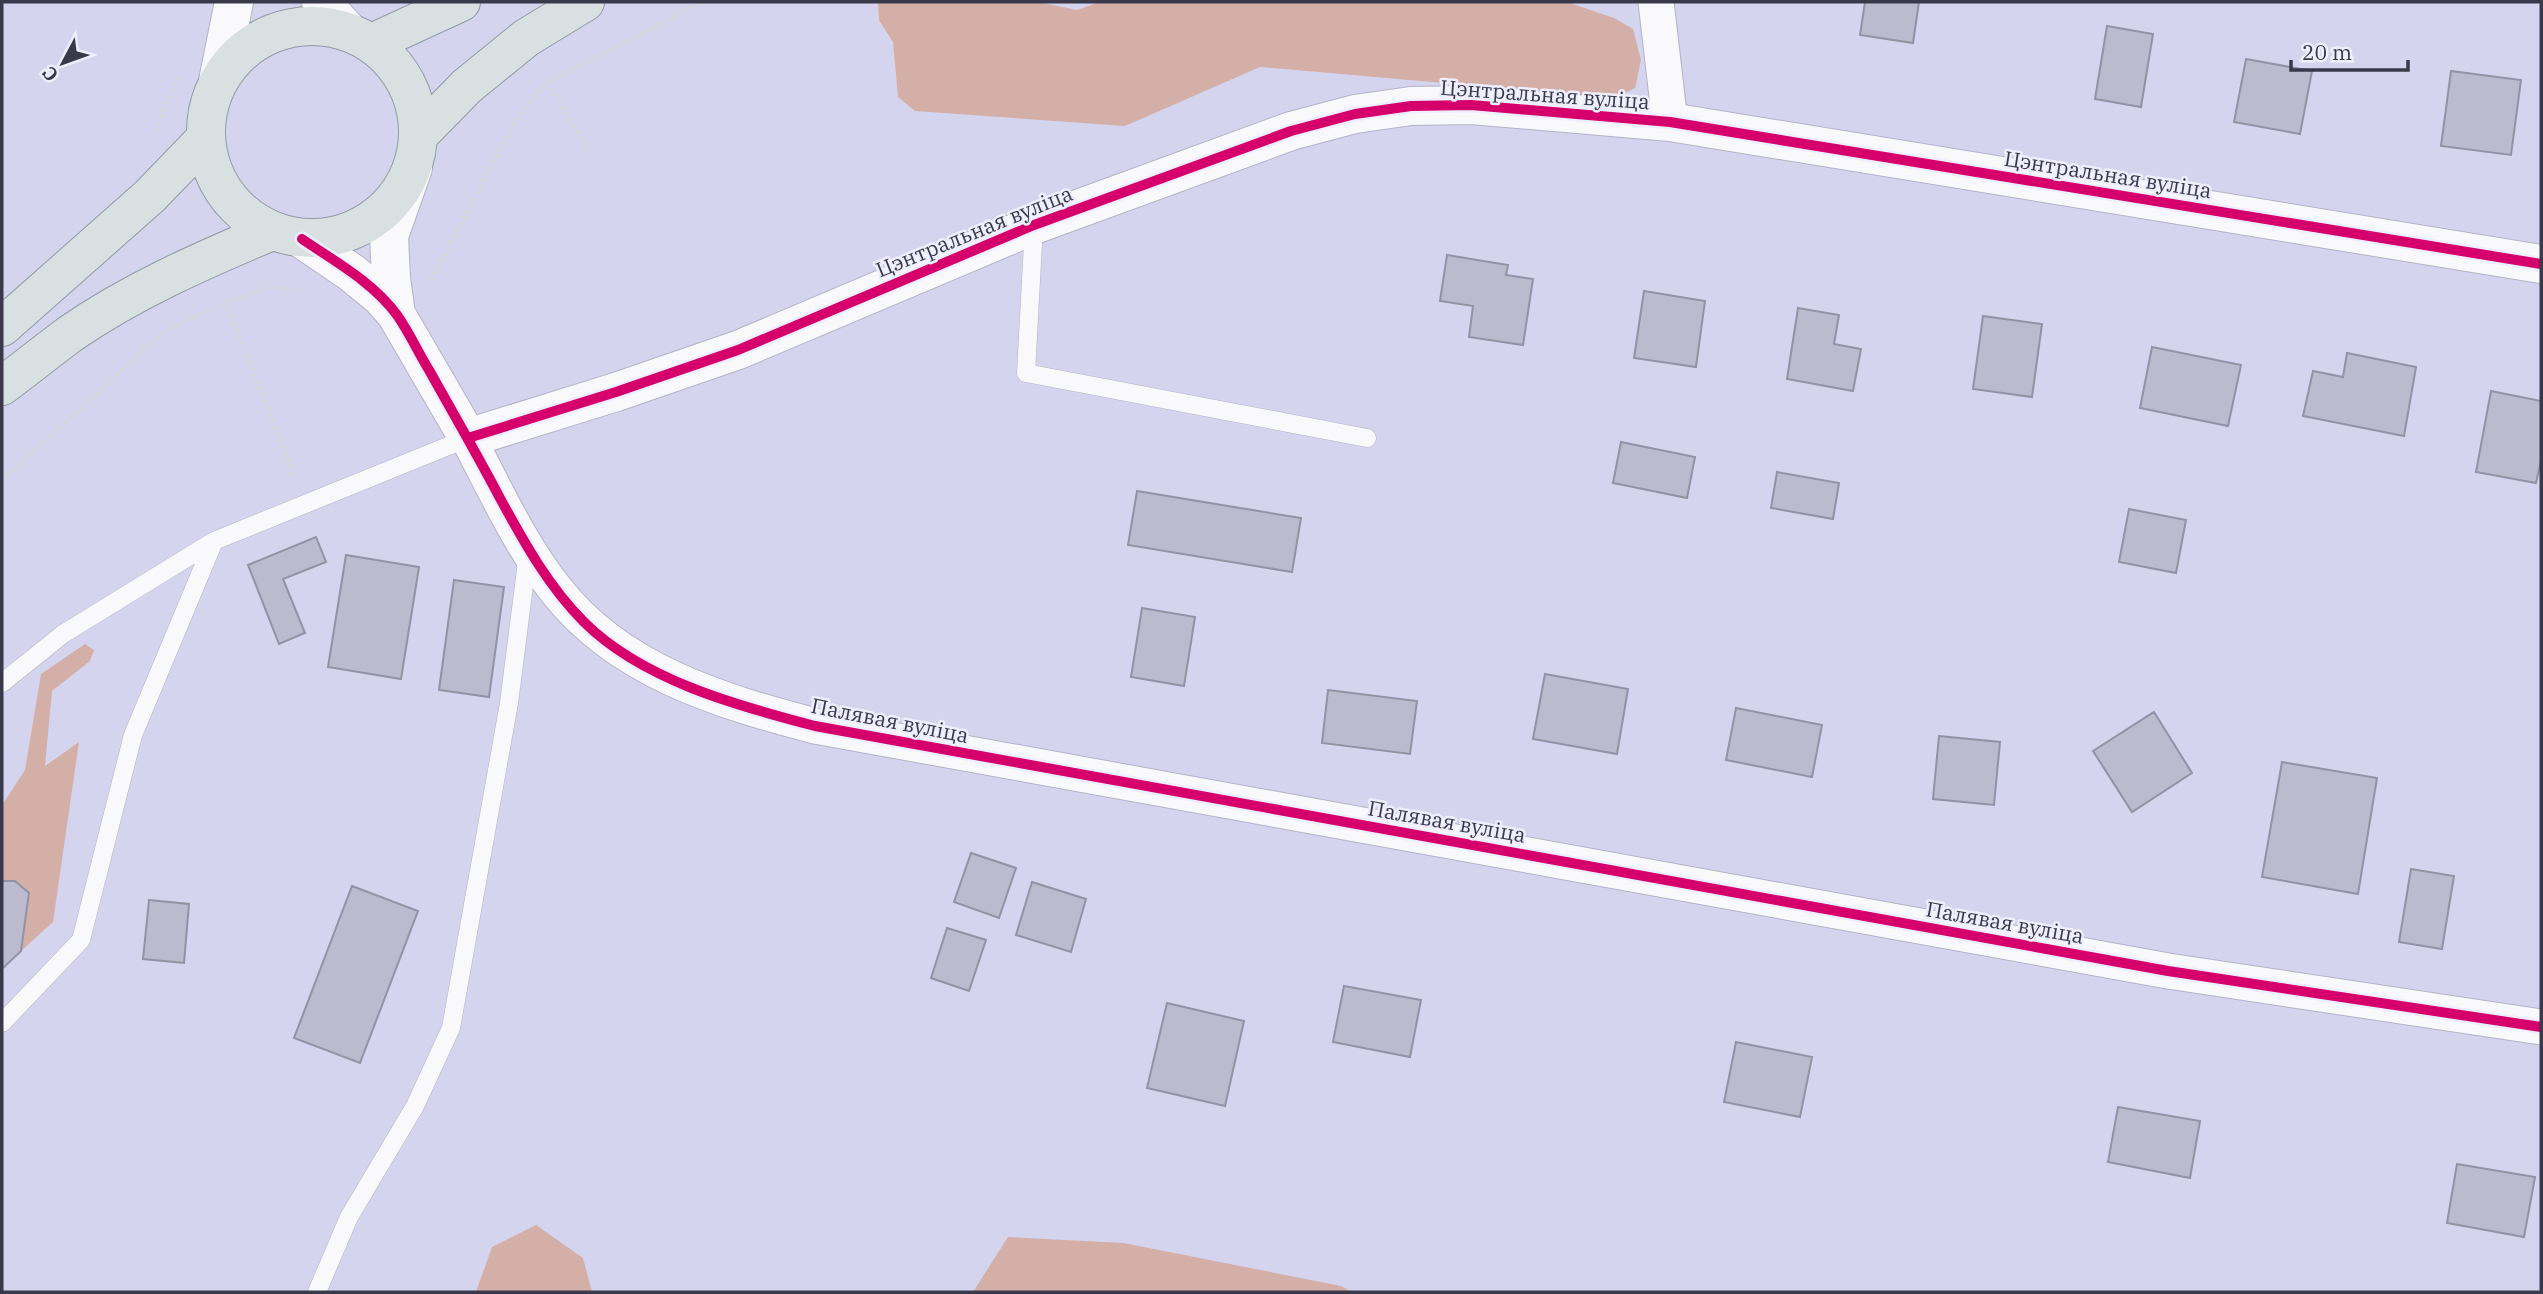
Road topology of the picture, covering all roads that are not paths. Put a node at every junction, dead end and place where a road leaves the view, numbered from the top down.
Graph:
1 (234, 2) edge
2 (321, 2) edge
3 (461, 2) edge
4 (585, 2) edge
5 (1656, 2) edge
6 (360, 37) junction
7 (218, 81) junction
8 (1670, 122) junction
9 (206, 138) junction
10 (416, 152) junction
11 (1034, 225) junction
12 (287, 235) junction
13 (2541, 264) edge
14 (396, 314) junction
15 (2, 327) edge
16 (2, 386) edge
17 (468, 438) junction
18 (1367, 438) dead end
19 (214, 541) junction
20 (529, 551) junction
21 (2, 683) edge
22 (2, 1023) edge
23 (2541, 1027) edge
24 (317, 1292) edge

1 - 7 street
2 - 6 street
3 - 6 main road
4 - 10 main road
5 - 8 street
6 - 7 main road
6 - 10 main road
7 - 9 main road
8 - 11 street, Цэнтральная вуліца
8 - 13 street, Цэнтральная вуліца
9 - 12 main road
9 - 15 main road
10 - 12 main road
10 - 14 street
11 - 17 street, Цэнтральная вуліца
11 - 18 lane
12 - 14 street
12 - 16 main road
14 - 17 street
17 - 19 lane
17 - 20 street, Палявая вуліца
19 - 21 lane
19 - 22 lane
20 - 23 street, Палявая вуліца
20 - 24 lane

